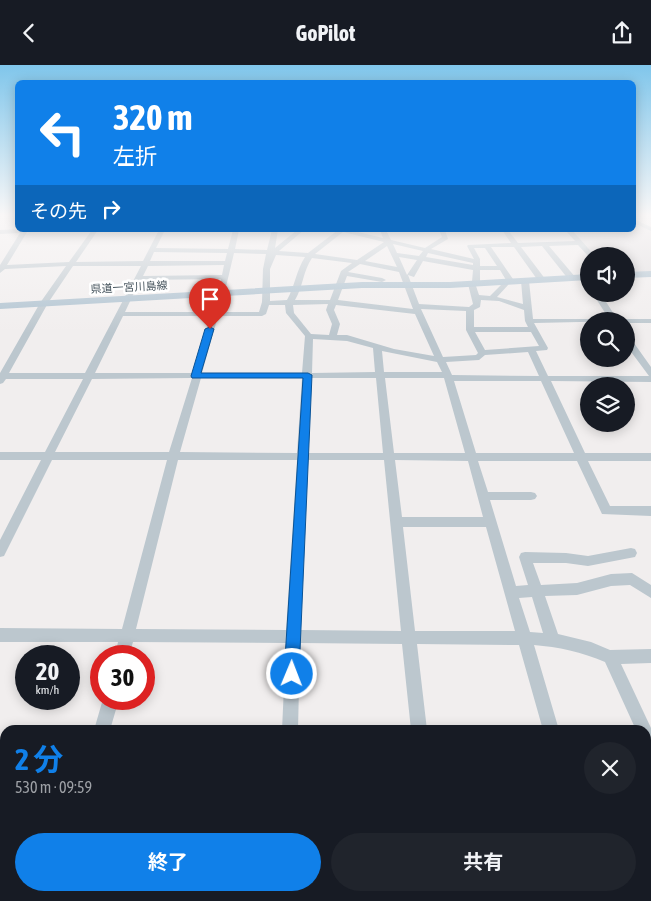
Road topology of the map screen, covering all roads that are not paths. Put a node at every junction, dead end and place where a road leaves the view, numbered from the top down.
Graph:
1 (10, 254) edge
2 (78, 254) edge
3 (149, 254) edge
4 (230, 254) edge
5 (272, 254) edge
6 (301, 254) edge
7 (370, 254) edge
8 (393, 254) joint
9 (424, 254) edge
10 (437, 254) edge
11 (474, 254) edge
12 (492, 254) edge
13 (522, 254) edge
14 (552, 254) edge
15 (310, 255) junction
16 (420, 259) junction
17 (359, 261) junction
18 (144, 263) junction
19 (227, 263) junction
20 (71, 264) junction
21 (476, 265) junction
22 (501, 268) junction
23 (1, 269) edge
24 (345, 273) junction
25 (651, 273) edge
26 (635, 274) edge
27 (224, 277) junction
28 (407, 277) junction
29 (138, 278) junction
30 (572, 278) junction
31 (580, 278) edge
32 (382, 280) dead end
33 (542, 280) junction
34 (525, 281) junction
35 (508, 282) junction
36 (474, 284) junction
37 (341, 286) junction
38 (298, 288) junction
39 (266, 290) junction
40 (220, 293) junction
41 (477, 297) junction
42 (493, 297) junction
43 (129, 298) junction
44 (332, 302) junction
45 (44, 303) junction
46 (266, 303) junction
47 (289, 303) junction
48 (0, 306) edge
49 (417, 309) junction
50 (470, 309) junction
51 (529, 309) junction
52 (120, 314) junction
53 (214, 314) junction
54 (529, 321) junction
55 (580, 321) edge
56 (635, 321) edge
57 (651, 321) edge
58 (534, 329) junction
59 (470, 330) junction
60 (309, 336) junction
61 (333, 336) junction
62 (377, 346) junction
63 (531, 349) junction
64 (635, 352) edge
65 (482, 353) junction
66 (439, 360) junction
67 (651, 374) edge
68 (308, 375) junction
69 (88, 376) junction
70 (196, 376) junction
71 (379, 376) junction
72 (448, 377) junction
73 (1, 378) edge
74 (545, 379) junction
75 (651, 379) edge
76 (174, 455) junction
77 (0, 456) edge
78 (48, 456) junction
79 (302, 456) junction
80 (388, 456) junction
81 (472, 456) junction
82 (581, 457) junction
83 (651, 457) edge
84 (484, 496) junction
85 (531, 496) dead end
86 (637, 511) junction
87 (651, 511) edge
88 (651, 520) edge
89 (492, 521) junction
90 (395, 522) junction
91 (0, 552) edge
92 (631, 553) dead end
93 (537, 591) junction
94 (512, 592) junction
95 (651, 592) edge
96 (0, 635) edge
97 (128, 636) junction
98 (292, 637) junction
99 (408, 637) junction
100 (525, 639) junction
101 (553, 640) junction
102 (125, 645) edge
103 (651, 655) edge
104 (610, 657) junction
105 (108, 710) edge
106 (103, 725) edge
107 (290, 725) edge
108 (418, 725) edge
109 (550, 725) edge
110 (642, 725) edge

1 - 23 street
2 - 20 street
3 - 18 street
4 - 19 street
5 - 39 street
6 - 15 street
7 - 17 street
8 - 16 street
8 - 28 street
9 - 16 street
10 - 21 street
11 - 21 street
12 - 22 street
13 - 33 street
14 - 30 street
15 - 17 street
15 - 38 street
16 - 21 street
16 - 28 street
17 - 24 street
17 - 28 street
18 - 19 street
18 - 20 street
18 - 29 street
19 - 27 street
20 - 23 street
20 - 45 street
21 - 22 street
21 - 36 street
22 - 35 street
24 - 32 street
24 - 37 street
25 - 26 main road
27 - 29 street
27 - 40 street
28 - 36 main road, 県道一宮川島線
28 - 37 main road, 県道一宮川島線
28 - 49 street
29 - 43 street
30 - 31 main road, 県道一宮川島線
30 - 33 main road, 県道一宮川島線
33 - 34 main road, 県道一宮川島線
34 - 35 main road, 県道一宮川島線
34 - 51 street
35 - 36 main road, 県道一宮川島線
35 - 42 street
36 - 41 street
37 - 38 main road, 県道一宮川島線
37 - 44 street
38 - 39 main road, 県道一宮川島線
38 - 47 street
39 - 40 main road, 県道一宮川島線
39 - 46 street
40 - 43 main road, 県道一宮川島線
40 - 53 street
41 - 42 street
41 - 50 street
42 - 51 street
43 - 45 main road, 県道一宮川島線
43 - 52 street
44 - 47 street
44 - 49 street
44 - 61 street
45 - 48 main road, 県道一宮川島線
45 - 73 street
46 - 47 street
46 - 53 street
47 - 60 street
49 - 50 street
49 - 66 street
50 - 59 street
51 - 54 street
52 - 53 street
52 - 69 street
53 - 70 street
54 - 55 street
54 - 58 street
56 - 57 street
58 - 59 street
58 - 63 street
59 - 65 street
60 - 61 street
60 - 68 street
61 - 62 street
62 - 66 street
62 - 71 street
63 - 65 street
63 - 74 street
64 - 67 street
65 - 66 street
66 - 72 street
68 - 70 street
68 - 71 street
68 - 79 street
69 - 70 street
69 - 73 street
69 - 78 street
70 - 76 street
71 - 72 street
71 - 80 street
72 - 74 street
72 - 81 street
74 - 75 street
74 - 82 street
76 - 78 street
76 - 79 street
76 - 97 street
77 - 78 street
78 - 91 street
79 - 80 street
79 - 98 street
80 - 81 street
80 - 90 street
81 - 82 street
81 - 84 street
82 - 83 street
82 - 86 street
84 - 85 street
84 - 89 street
86 - 87 street
86 - 88 street
89 - 90 street
89 - 94 street
90 - 99 street
92 - 93 street
93 - 94 street
93 - 95 street
93 - 101 street
94 - 100 street
96 - 97 street
97 - 98 street
97 - 102 street
98 - 99 street
98 - 107 street
99 - 100 street
99 - 108 street
100 - 101 street
100 - 109 street
101 - 104 street
103 - 104 street
104 - 110 street
105 - 106 street

